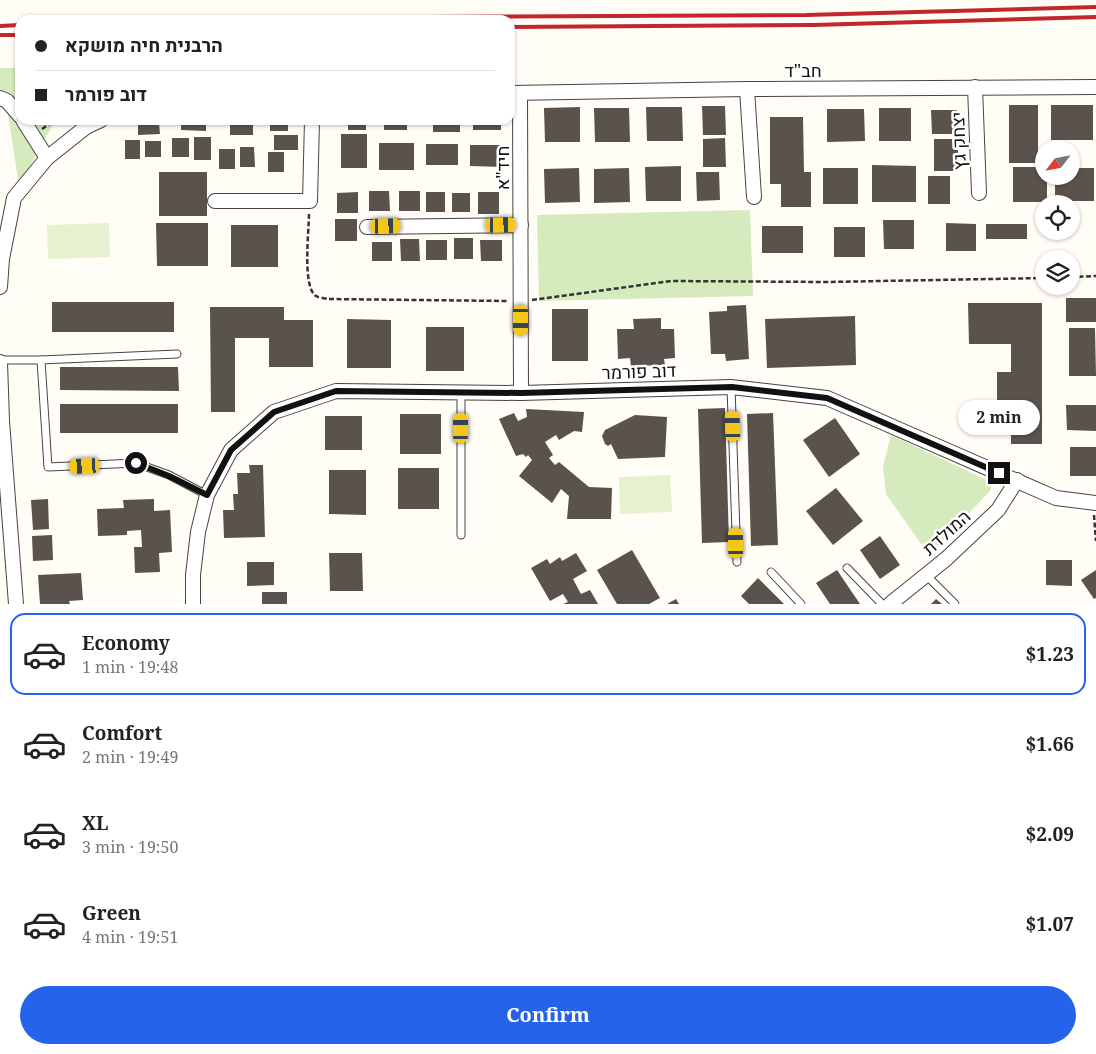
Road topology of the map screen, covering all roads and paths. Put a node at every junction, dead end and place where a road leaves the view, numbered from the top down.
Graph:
1 (1096, 87) edge
2 (975, 88) junction
3 (747, 89) junction
4 (515, 93) edge
5 (0, 98) edge
6 (15, 110) edge
7 (26, 125) edge
8 (90, 125) edge
9 (312, 125) edge
10 (48, 158) junction
11 (979, 193) dead end
12 (754, 197) dead end
13 (310, 200) junction
14 (215, 201) dead end
15 (521, 225) junction
16 (367, 226) dead end
17 (1096, 276) edge
18 (1080, 277) edge
19 (1035, 278) edge
20 (0, 287) edge
21 (521, 301) junction
22 (177, 354) dead end
23 (41, 360) junction
24 (0, 361) edge
25 (732, 387) junction
26 (461, 392) junction
27 (521, 393) junction
28 (1, 421) edge
29 (1017, 480) junction
30 (207, 495) junction
31 (1095, 503) edge
32 (461, 535) dead end
33 (6, 536) edge
34 (1096, 541) edge
35 (737, 562) dead end
36 (847, 568) dead end
37 (771, 572) dead end
38 (926, 575) junction
39 (16, 604) edge
40 (193, 604) edge
41 (801, 604) edge
42 (882, 604) edge
43 (890, 604) edge
44 (955, 604) edge

1 - 2 street, חב"ד
2 - 3 street, חב"ד
2 - 11 street, יצחק גץ
3 - 4 street, חב"ד
3 - 12 street
4 - 15 street, חיד"א
5 - 6 street
7 - 10 street
8 - 10 street
9 - 13 street
10 - 20 street
13 - 14 street
13 - 21 path
15 - 16 street
15 - 21 street, חיד"א
17 - 18 path
19 - 21 path
21 - 27 street, חיד"א
22 - 23 lane
23 - 24 lane
23 - 30 lane
24 - 28 street
25 - 27 street, דוב פורמר
25 - 29 street, דוב פורמר
25 - 35 lane
26 - 27 street, דוב פורמר
26 - 30 street, דוב פורמר
26 - 32 lane
28 - 33 street
29 - 31 street, דוב פורמר
29 - 38 street, המולדת
30 - 40 street, דוב פורמר
31 - 34 path
33 - 39 street
36 - 42 lane
37 - 41 lane
38 - 43 street, המולדת
38 - 44 lane

